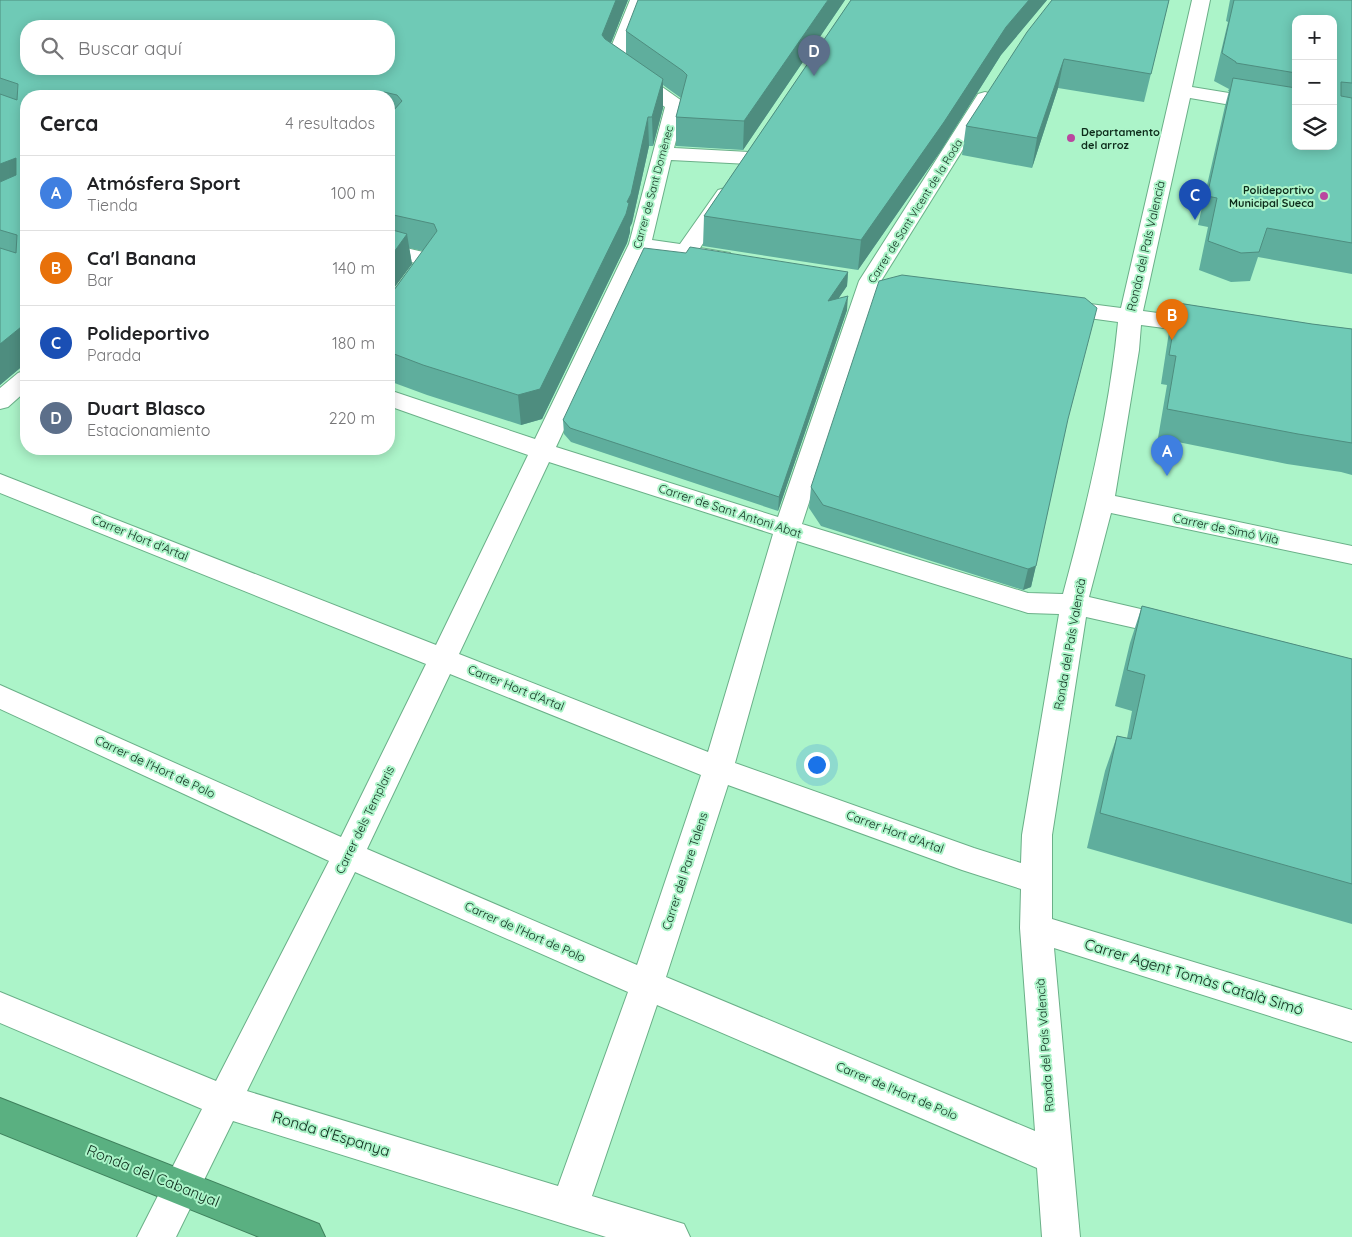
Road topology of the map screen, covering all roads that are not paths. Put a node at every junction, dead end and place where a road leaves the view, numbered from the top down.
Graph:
1 (639, 0) edge
2 (1201, 0) edge
3 (996, 81) edge
4 (1182, 91) junction
5 (1292, 109) edge
6 (663, 153) junction
7 (640, 244) junction
8 (395, 252) edge
9 (686, 252) junction
10 (744, 261) edge
11 (1034, 304) edge
12 (395, 306) edge
13 (1130, 317) junction
14 (1226, 329) edge
15 (20, 383) edge
16 (395, 400) edge
17 (0, 401) edge
18 (543, 451) junction
19 (0, 483) edge
20 (1101, 502) junction
21 (787, 529) junction
22 (1352, 555) edge
23 (1074, 604) junction
24 (1199, 632) edge
25 (443, 659) junction
26 (0, 696) edge
27 (718, 769) junction
28 (348, 855) junction
29 (1037, 882) junction
30 (1036, 928) junction
31 (647, 985) junction
32 (0, 1007) edge
33 (1352, 1026) edge
34 (224, 1101) junction
35 (0, 1115) edge
36 (1054, 1157) junction
37 (180, 1187) junction
38 (569, 1208) junction
39 (156, 1237) edge
40 (306, 1237) edge
41 (671, 1237) edge
42 (1061, 1237) edge

1 - 6 street, Carrer de Sant Domènec
2 - 4 street, Ronda del País Valencià
3 - 21 street, Carrer de Sant Vicent de la Roda
4 - 5 street
4 - 13 street, Ronda del País Valencià
6 - 7 street, Carrer de Sant Domènec
6 - 9 street
7 - 9 street
7 - 18 street, Carrer de Sant Domènec
8 - 12 street
9 - 10 street
11 - 13 street
13 - 14 street
13 - 20 street, Ronda del País Valencià
15 - 17 street
16 - 18 street, Carrer de Sant Antoni Abat
18 - 21 street, Carrer de Sant Antoni Abat
18 - 25 street, Carrer dels Templaris
19 - 25 street, Carrer Hort d'Artal
20 - 22 street, Carrer de Simó Vilà
20 - 23 street, Ronda del País Valencià
21 - 23 street, Carrer de Sant Antoni Abat
21 - 27 street, Carrer del Pare Talens
23 - 24 street, Carrer de Sant Antoni Abat
23 - 29 street, Ronda del País Valencià
25 - 27 street, Carrer Hort d'Artal
25 - 28 street, Carrer dels Templaris
26 - 28 street, Carrer de l'Hort de Polo
27 - 29 street, Carrer Hort d'Artal
27 - 31 street, Carrer del Pare Talens
28 - 31 street, Carrer de l'Hort de Polo
28 - 34 street, Carrer dels Templaris
29 - 30 street, Ronda del País Valencià
30 - 33 street, Carrer Agent Tomàs Català Simó
30 - 36 street, Ronda del País Valencià
31 - 36 street, Carrer de l'Hort de Polo
31 - 38 street, Carrer del Pare Talens
32 - 34 street, Ronda d'Espanya
34 - 37 street, Carrer dels Templaris
34 - 38 street, Ronda d'Espanya
35 - 37 highway, Ronda del Cabanyal
36 - 42 street, Ronda del País Valencià
37 - 39 street, Carrer dels Templaris
37 - 40 highway, Ronda del Cabanyal
38 - 41 street, Ronda d'Espanya

